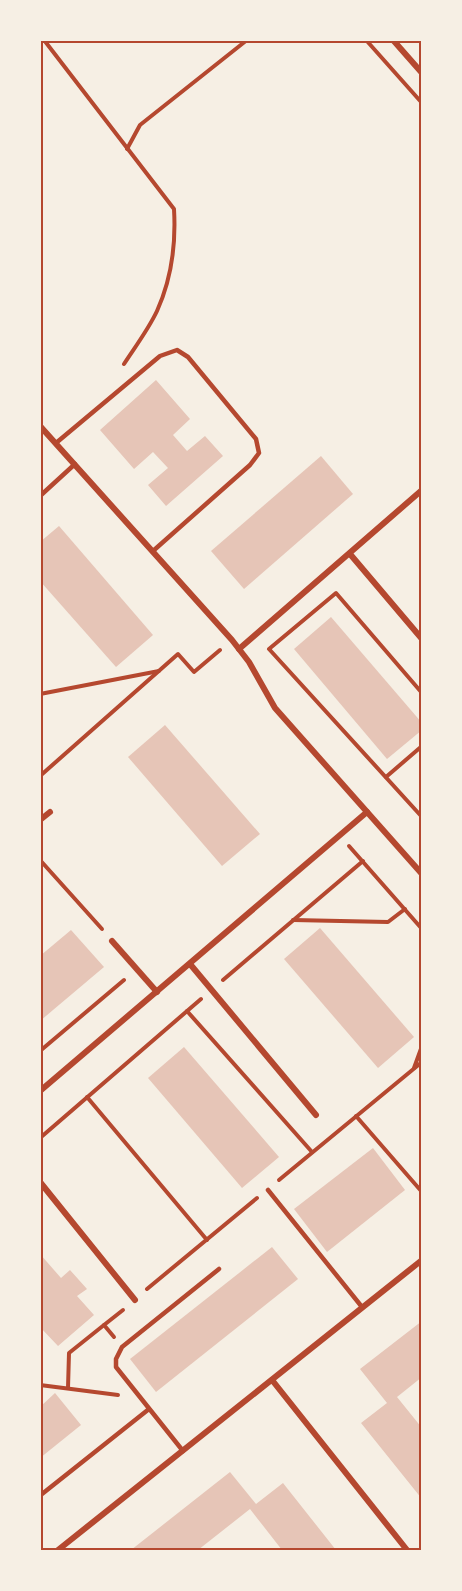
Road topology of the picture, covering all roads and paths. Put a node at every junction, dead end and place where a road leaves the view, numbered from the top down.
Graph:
1 (44, 40) edge
2 (247, 40) edge
3 (366, 40) edge
4 (393, 40) edge
5 (422, 73) edge
6 (422, 102) edge
7 (127, 150) junction
8 (122, 368) dead end
9 (40, 426) edge
10 (56, 443) junction
11 (75, 464) junction
12 (422, 490) edge
13 (40, 496) edge
14 (153, 551) junction
15 (350, 554) junction
16 (422, 639) edge
17 (232, 640) junction
18 (239, 649) junction
19 (159, 671) junction
20 (422, 693) edge
21 (40, 694) edge
22 (422, 746) edge
23 (40, 776) edge
24 (386, 777) junction
25 (50, 812) dead end
26 (368, 812) junction
27 (422, 817) edge
28 (40, 820) edge
29 (339, 836) junction
30 (40, 860) edge
31 (422, 874) edge
32 (405, 909) junction
33 (293, 920) dead end
34 (422, 928) edge
35 (112, 941) joint
36 (190, 964) junction
37 (137, 969) junction
38 (157, 992) junction
39 (187, 1011) dead end
40 (422, 1046) edge
41 (40, 1051) edge
42 (422, 1062) edge
43 (414, 1068) junction
44 (40, 1091) edge
45 (87, 1097) dead end
46 (316, 1115) dead end
47 (356, 1116) junction
48 (312, 1152) junction
49 (40, 1182) edge
50 (268, 1190) junction
51 (422, 1192) edge
52 (207, 1240) junction
53 (422, 1260) edge
54 (219, 1269) dead end
55 (135, 1300) junction
56 (362, 1308) junction
57 (104, 1325) junction
58 (122, 1347) junction
59 (272, 1380) junction
60 (40, 1385) edge
61 (68, 1388) junction
62 (140, 1397) junction
63 (149, 1409) junction
64 (183, 1451) junction
65 (42, 1494) dead end
66 (58, 1551) edge
67 (407, 1551) edge

1 - 7 path
2 - 7 path
3 - 6 path
4 - 5 street
7 - 8 path
9 - 10 street
10 - 11 street
10 - 14 lane
11 - 13 lane
11 - 14 street
12 - 15 street
14 - 17 street
15 - 16 street
15 - 18 street
17 - 18 street
17 - 19 path
18 - 26 street
19 - 21 path
19 - 23 path
20 - 24 path
22 - 24 path
24 - 27 path
25 - 28 street
26 - 29 street
26 - 31 street
29 - 32 path
29 - 36 street
30 - 35 path
32 - 33 path
32 - 34 path
35 - 37 street
36 - 38 street
36 - 46 street
37 - 38 street
37 - 41 path
38 - 44 street
39 - 48 path
40 - 43 path
42 - 43 path
43 - 47 path
45 - 52 path
47 - 48 path
47 - 51 path
48 - 50 path
49 - 55 street
50 - 52 path
50 - 56 lane
52 - 55 path
53 - 56 street
54 - 58 lane
55 - 57 path
56 - 59 street
57 - 58 path
57 - 61 path
58 - 62 lane
59 - 64 street
59 - 67 street
60 - 61 path
61 - 62 path
62 - 63 lane
63 - 64 lane
63 - 65 lane
64 - 66 street

